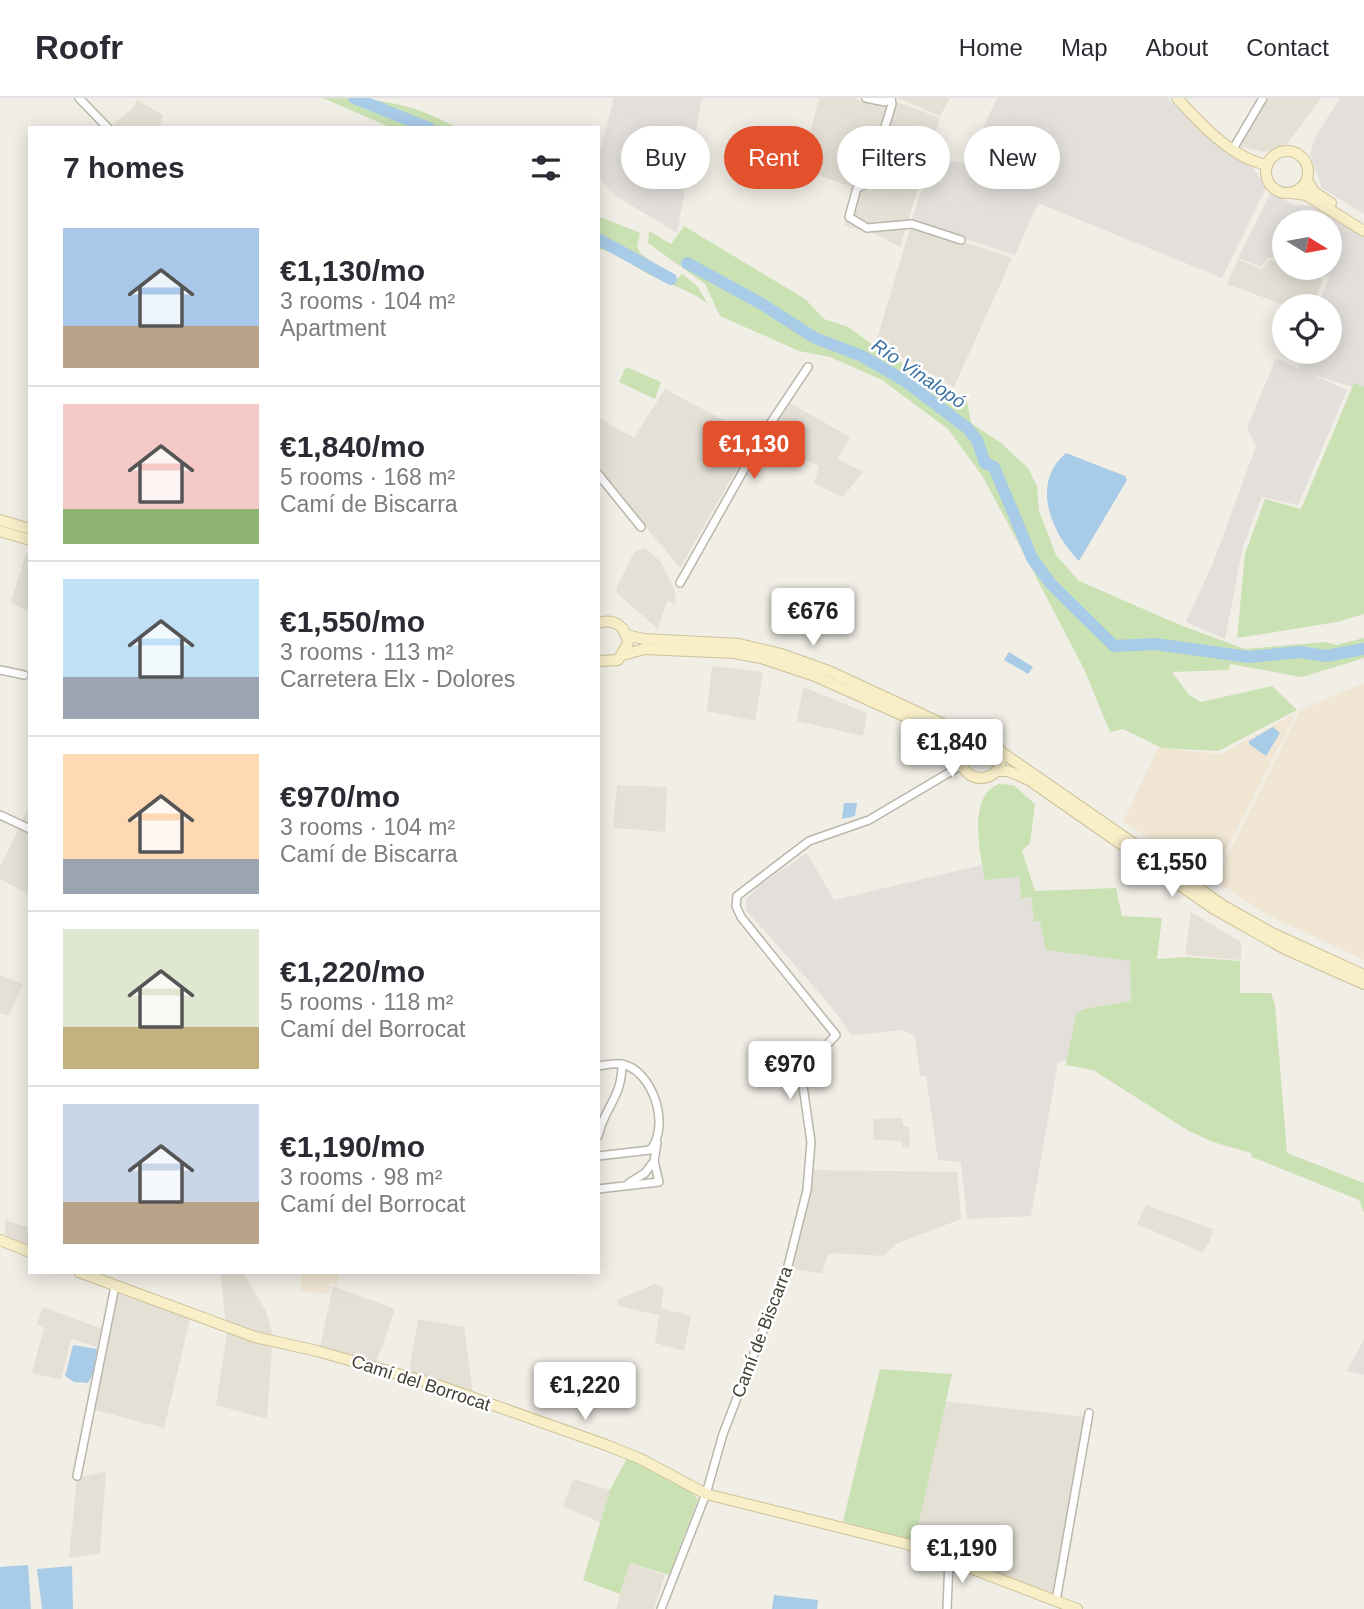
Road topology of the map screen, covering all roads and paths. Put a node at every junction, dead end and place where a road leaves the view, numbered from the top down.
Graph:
1 (79, 98) edge
2 (866, 98) edge
3 (891, 98) edge
4 (1177, 98) edge
5 (1264, 98) edge
6 (105, 126) edge
7 (1233, 149) junction
8 (1268, 165) junction
9 (1307, 180) junction
10 (1293, 193) junction
11 (1364, 223) edge
12 (1364, 231) edge
13 (961, 240) dead end
14 (808, 367) dead end
15 (600, 476) edge
16 (0, 520) edge
17 (641, 527) dead end
18 (28, 528) edge
19 (0, 531) edge
20 (28, 539) edge
21 (680, 583) dead end
22 (600, 623) edge
23 (626, 635) junction
24 (623, 655) junction
25 (600, 661) edge
26 (0, 670) edge
27 (24, 676) dead end
28 (975, 739) junction
29 (1000, 751) junction
30 (962, 759) junction
31 (996, 771) junction
32 (0, 815) edge
33 (28, 828) edge
34 (1364, 975) edge
35 (1364, 984) edge
36 (622, 1064) junction
37 (600, 1066) edge
38 (600, 1127) edge
39 (657, 1143) junction
40 (600, 1156) edge
41 (654, 1160) junction
42 (624, 1186) junction
43 (600, 1189) edge
44 (0, 1240) edge
45 (28, 1251) edge
46 (98, 1276) edge
47 (116, 1286) junction
48 (1089, 1413) dead end
49 (77, 1476) dead end
50 (706, 1494) junction
51 (949, 1561) junction
52 (1056, 1601) junction
53 (662, 1609) edge
54 (947, 1609) edge
55 (1077, 1609) edge

1 - 6 street
2 - 3 street
3 - 13 street
4 - 7 main road
5 - 7 street
7 - 8 main road
8 - 9 main road
8 - 10 main road
9 - 10 main road
9 - 11 main road
10 - 12 main road
14 - 21 street
15 - 17 street
16 - 18 main road
19 - 20 main road
22 - 23 main road
23 - 24 main road
23 - 28 main road
24 - 25 main road
24 - 30 main road
26 - 27 street
28 - 29 main road
28 - 30 main road
29 - 31 main road
29 - 34 main road
30 - 31 main road
30 - 50 street, Camí de Biscarra
31 - 35 main road
32 - 33 street
36 - 37 street
36 - 38 street
36 - 39 street
39 - 40 street
39 - 41 street
41 - 42 street
41 - 42 street
42 - 43 street
44 - 45 main road
46 - 47 main road, Camí del Borrocat
47 - 49 street
47 - 50 main road, Camí del Borrocat
48 - 52 street
50 - 51 main road, Camí del Borrocat
50 - 53 street, Camí de Biscarra
51 - 52 main road, Camí del Borrocat
51 - 54 street
52 - 55 main road, Camí del Borrocat

